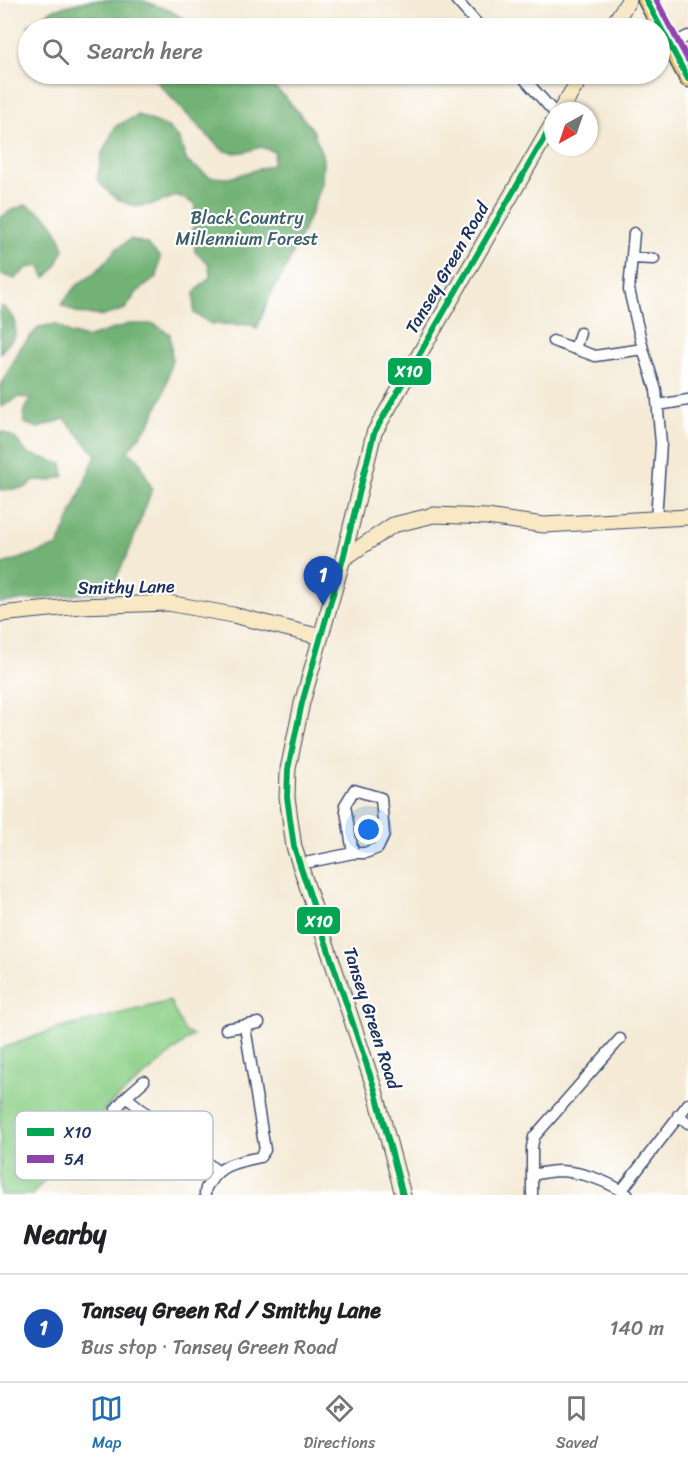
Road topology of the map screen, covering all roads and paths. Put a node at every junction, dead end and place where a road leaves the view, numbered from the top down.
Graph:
1 (456, 0) edge
2 (629, 0) edge
3 (646, 0) edge
4 (472, 18) edge
5 (617, 18) edge
6 (655, 18) edge
7 (688, 36) edge
8 (670, 45) edge
9 (670, 48) edge
10 (688, 79) edge
11 (529, 84) edge
12 (577, 84) edge
13 (545, 102) edge
14 (566, 102) edge
15 (544, 139) edge
16 (634, 233) dead end
17 (632, 258) junction
18 (654, 259) dead end
19 (580, 333) dead end
20 (553, 341) dead end
21 (575, 349) junction
22 (643, 349) junction
23 (688, 400) edge
24 (658, 405) junction
25 (688, 517) edge
26 (656, 520) junction
27 (343, 559) junction
28 (0, 614) edge
29 (321, 637) junction
30 (353, 853) junction
31 (300, 864) junction
32 (259, 1023) dead end
33 (244, 1027) junction
34 (226, 1029) dead end
35 (620, 1039) dead end
36 (144, 1081) dead end
37 (126, 1097) junction
38 (688, 1104) edge
39 (116, 1109) dead end
40 (143, 1111) edge
41 (678, 1115) junction
42 (688, 1123) edge
43 (213, 1168) edge
44 (217, 1171) junction
45 (532, 1175) junction
46 (213, 1177) edge
47 (211, 1180) edge
48 (625, 1193) edge
49 (206, 1195) edge
50 (403, 1195) edge
51 (532, 1195) edge

1 - 4 street
2 - 5 street
3 - 6 main road
7 - 8 street
9 - 10 main road
11 - 13 street
12 - 14 street
15 - 27 street, Tansey Green Road
16 - 17 street
17 - 18 street
17 - 22 street
19 - 21 street
20 - 21 street
21 - 22 street
22 - 24 street
23 - 24 street
24 - 26 street
25 - 26 street
26 - 27 street
27 - 29 street, Tansey Green Road
28 - 29 street, Smithy Lane
29 - 31 street, Tansey Green Road
30 - 30 street
30 - 31 street
31 - 50 street, Tansey Green Road
32 - 33 street
33 - 34 street
33 - 44 street
35 - 45 street
36 - 37 street
37 - 39 street
37 - 40 street
38 - 41 street
41 - 42 street
41 - 48 street
43 - 44 street
44 - 46 street
45 - 48 street
45 - 51 street
47 - 49 street

